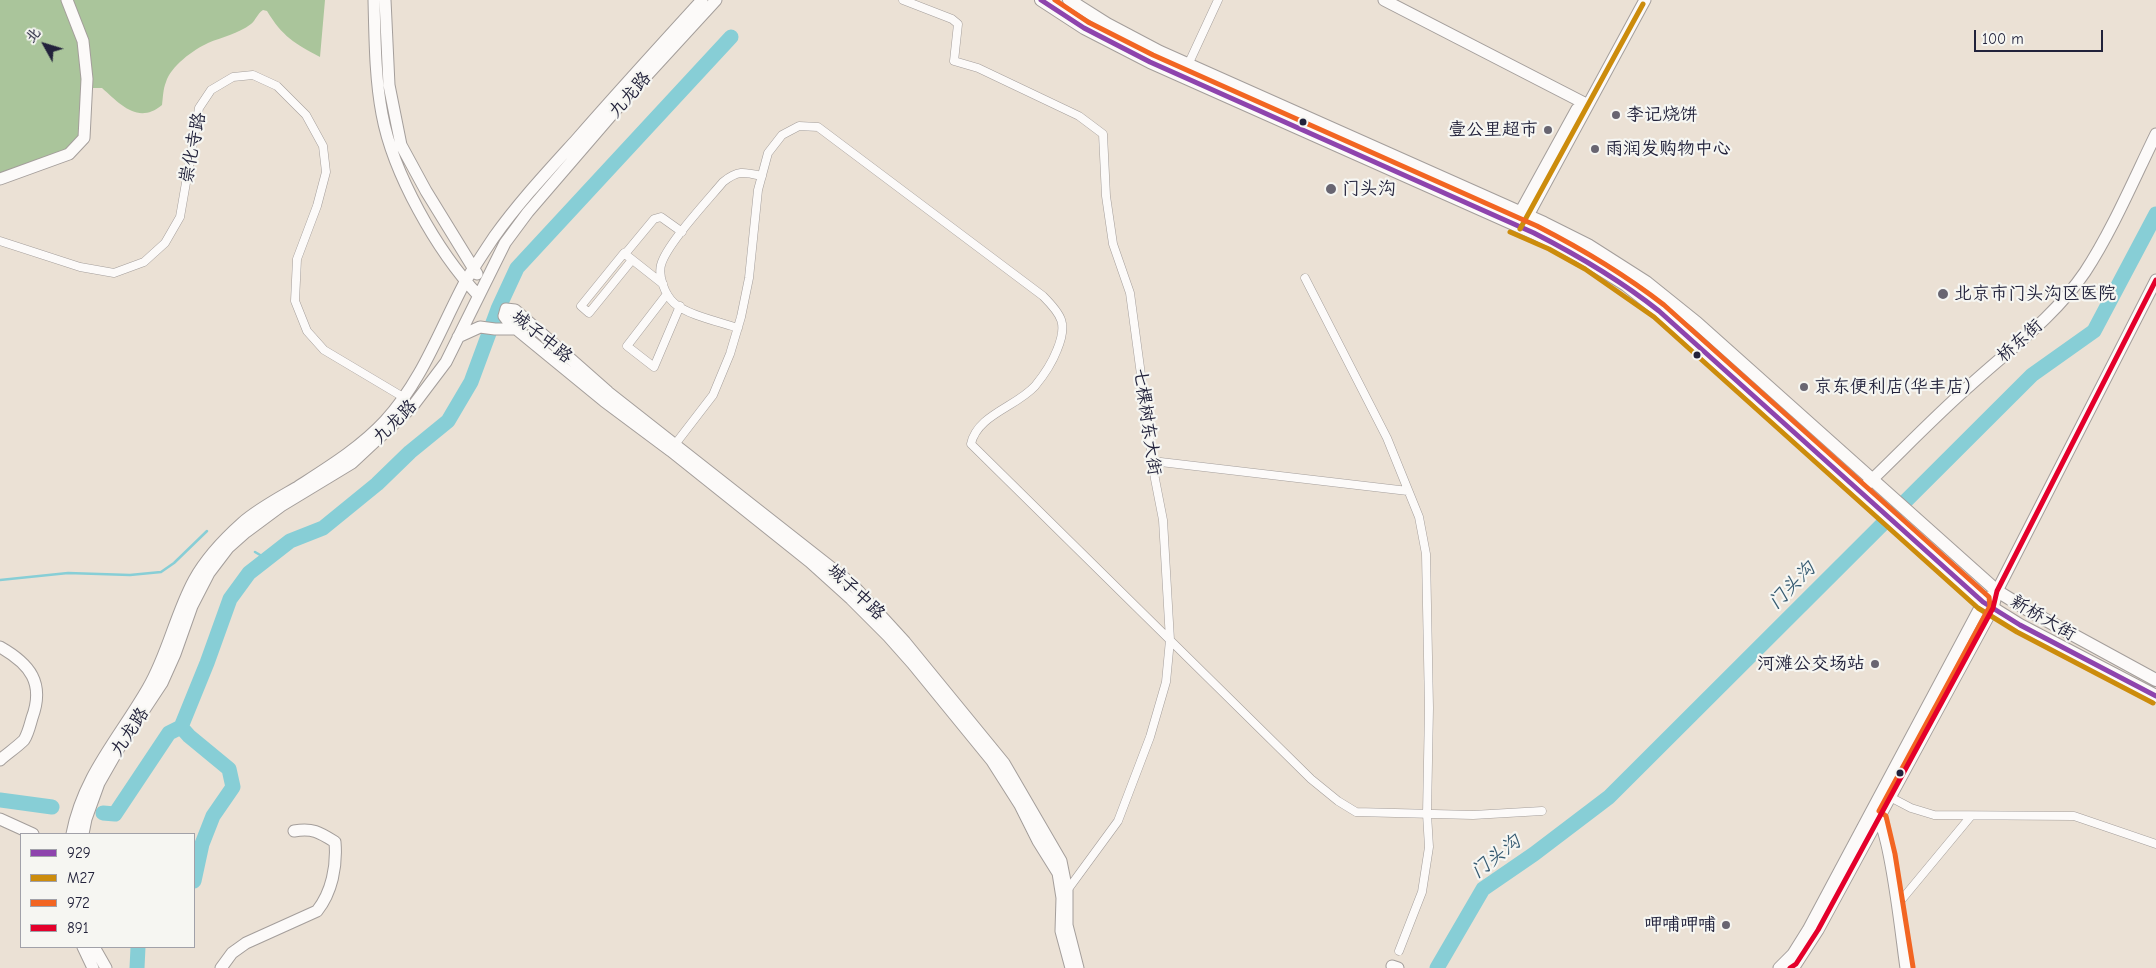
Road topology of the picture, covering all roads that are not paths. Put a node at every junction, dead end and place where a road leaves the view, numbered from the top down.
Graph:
1 (67, 0) edge
2 (374, 0) edge
3 (385, 0) edge
4 (702, 0) edge
5 (716, 0) edge
6 (903, 0) edge
7 (1041, 0) edge
8 (1069, 0) edge
9 (1218, 0) edge
10 (1384, 0) edge
11 (1636, 0) edge
12 (1645, 0) edge
13 (1185, 70) junction
14 (1584, 103) junction
15 (2156, 134) edge
16 (762, 176) junction
17 (0, 179) edge
18 (1521, 220) junction
19 (682, 232) junction
20 (0, 241) edge
21 (670, 248) junction
22 (626, 254) junction
23 (632, 260) junction
24 (474, 270) junction
25 (648, 272) junction
26 (1305, 278) dead end
27 (2156, 280) edge
28 (466, 282) junction
29 (484, 283) junction
30 (663, 284) junction
31 (668, 294) junction
32 (478, 295) junction
33 (680, 306) junction
34 (738, 328) junction
35 (517, 329) junction
36 (458, 337) junction
37 (403, 397) junction
38 (673, 447) junction
39 (1152, 462) junction
40 (1872, 480) junction
41 (1408, 491) junction
42 (1859, 492) junction
43 (1997, 591) junction
44 (1988, 605) junction
45 (1170, 640) junction
46 (0, 647) edge
47 (2156, 680) edge
48 (2156, 696) edge
49 (0, 760) edge
50 (1890, 797) junction
51 (1542, 810) dead end
52 (1427, 814) junction
53 (1874, 816) junction
54 (1971, 816) junction
55 (0, 819) edge
56 (294, 831) dead end
57 (31, 833) edge
58 (72, 833) edge
59 (83, 833) edge
60 (2156, 844) edge
61 (1065, 894) junction
62 (1898, 904) junction
63 (83, 948) edge
64 (95, 948) edge
65 (1399, 951) dead end
66 (93, 968) edge
67 (106, 968) edge
68 (221, 968) edge
69 (1071, 968) edge
70 (1078, 968) edge
71 (1778, 968) edge
72 (1790, 968) edge
73 (1906, 968) edge

1 - 17 main road
2 - 28 main road
3 - 24 main road
4 - 24 main road, 九龙路
5 - 29 main road, 九龙路
6 - 39 street, 七棵树东大街
7 - 13 main road
8 - 13 main road
9 - 13 street
10 - 14 main road
11 - 14 main road
12 - 14 main road
13 - 18 main road, 新桥大街
14 - 18 main road
15 - 40 main road, 桥东街
16 - 19 street
16 - 34 street
16 - 45 street
18 - 40 main road, 新桥大街
18 - 42 main road, 新桥大街
19 - 21 street
19 - 22 street
20 - 37 street, 崇化寺路
21 - 25 street
21 - 30 street
22 - 23 street
22 - 23 street
23 - 25 street
24 - 28 main road, 九龙路
24 - 29 main road
25 - 30 street
26 - 41 street
27 - 43 main road
28 - 32 main road
28 - 37 main road, 九龙路
29 - 32 main road, 九龙路
30 - 31 street
31 - 33 street
31 - 33 street
32 - 36 main road, 九龙路
33 - 34 street
34 - 38 street
35 - 36 main road
35 - 38 main road, 城子中路
35 - 38 main road, 城子中路
36 - 59 main road, 九龙路
37 - 58 main road, 九龙路
38 - 61 main road, 城子中路
39 - 41 street
39 - 45 street, 七棵树东大街
40 - 42 main road, 桥东街
40 - 43 main road, 新桥大街
41 - 52 street
42 - 44 main road, 新桥大街
43 - 44 main road
43 - 47 main road, 新桥大街
44 - 48 main road, 新桥大街
44 - 50 main road
44 - 53 main road
45 - 52 street
45 - 61 street, 七棵树东大街
46 - 49 main road
50 - 53 main road
50 - 54 street
51 - 52 street
52 - 65 street
53 - 62 main road
53 - 71 main road
53 - 72 main road
54 - 60 street
54 - 62 street
55 - 57 main road
56 - 68 main road
61 - 69 main road, 城子中路
61 - 70 main road, 城子中路
62 - 73 main road
63 - 66 main road
64 - 67 main road

